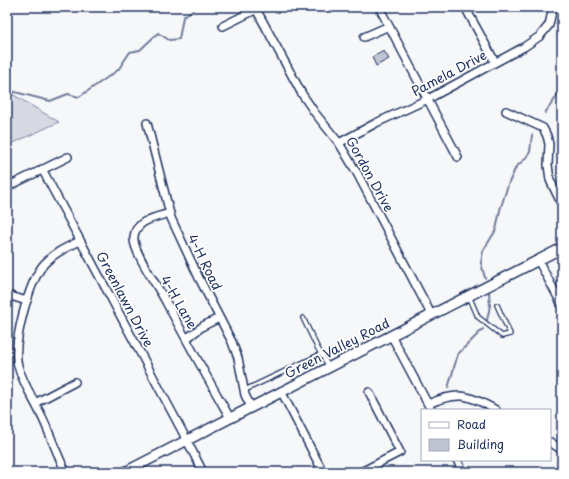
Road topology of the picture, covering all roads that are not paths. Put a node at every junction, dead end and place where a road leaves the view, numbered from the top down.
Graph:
1 (379, 7) edge
2 (465, 7) edge
3 (553, 7) edge
4 (258, 8) edge
5 (223, 26) dead end
6 (389, 26) junction
7 (364, 37) dead end
8 (495, 62) junction
9 (428, 99) junction
10 (506, 111) dead end
11 (147, 123) dead end
12 (339, 142) junction
13 (68, 157) dead end
14 (458, 157) dead end
15 (42, 169) junction
16 (7, 187) edge
17 (562, 206) edge
18 (170, 213) junction
19 (80, 241) junction
20 (562, 248) edge
21 (538, 260) junction
22 (7, 295) edge
23 (468, 295) junction
24 (27, 301) junction
25 (496, 305) dead end
26 (562, 305) edge
27 (431, 314) junction
28 (219, 318) junction
29 (303, 318) dead end
30 (391, 335) junction
31 (186, 339) junction
32 (321, 354) junction
33 (329, 367) junction
34 (75, 382) dead end
35 (244, 391) junction
36 (281, 391) junction
37 (369, 392) dead end
38 (35, 403) junction
39 (251, 407) junction
40 (430, 407) edge
41 (494, 409) edge
42 (230, 418) junction
43 (187, 440) junction
44 (551, 443) edge
45 (562, 450) edge
46 (562, 459) edge
47 (458, 461) edge
48 (66, 472) edge
49 (125, 472) edge
50 (203, 472) edge
51 (323, 472) edge
52 (361, 472) edge
53 (463, 472) edge
54 (561, 472) edge

1 - 6 street
2 - 8 street
3 - 8 street, Pamela Drive
4 - 5 street
4 - 12 street, Gordon Drive
6 - 7 street
6 - 9 street
8 - 9 street, Pamela Drive
9 - 12 street, Pamela Drive
9 - 14 street
10 - 17 street
11 - 18 street, 4-H Road
12 - 27 street, Gordon Drive
13 - 15 street
15 - 16 street
15 - 19 street, Greenlawn Drive
18 - 28 street, 4-H Road
18 - 31 street, 4-H Lane
19 - 24 street
19 - 43 street, Greenlawn Drive
20 - 21 street, Green Valley Road
21 - 23 street, Green Valley Road
21 - 26 street
22 - 24 street
23 - 25 lane
23 - 27 street, Green Valley Road
24 - 38 street
27 - 30 street, Green Valley Road
28 - 31 street
28 - 35 street, 4-H Road
29 - 32 lane
30 - 33 street, Green Valley Road
30 - 40 street
31 - 42 street, 4-H Lane
32 - 33 lane
32 - 35 lane
33 - 36 street, Green Valley Road
34 - 38 street
35 - 39 street, 4-H Road
36 - 39 street, Green Valley Road
36 - 51 street
37 - 52 street
38 - 48 street
39 - 42 street, Green Valley Road
40 - 41 street
42 - 43 street, Green Valley Road
43 - 49 street, Green Valley Road
43 - 50 street, Greenlawn Drive
44 - 45 street
46 - 54 street
47 - 53 street

